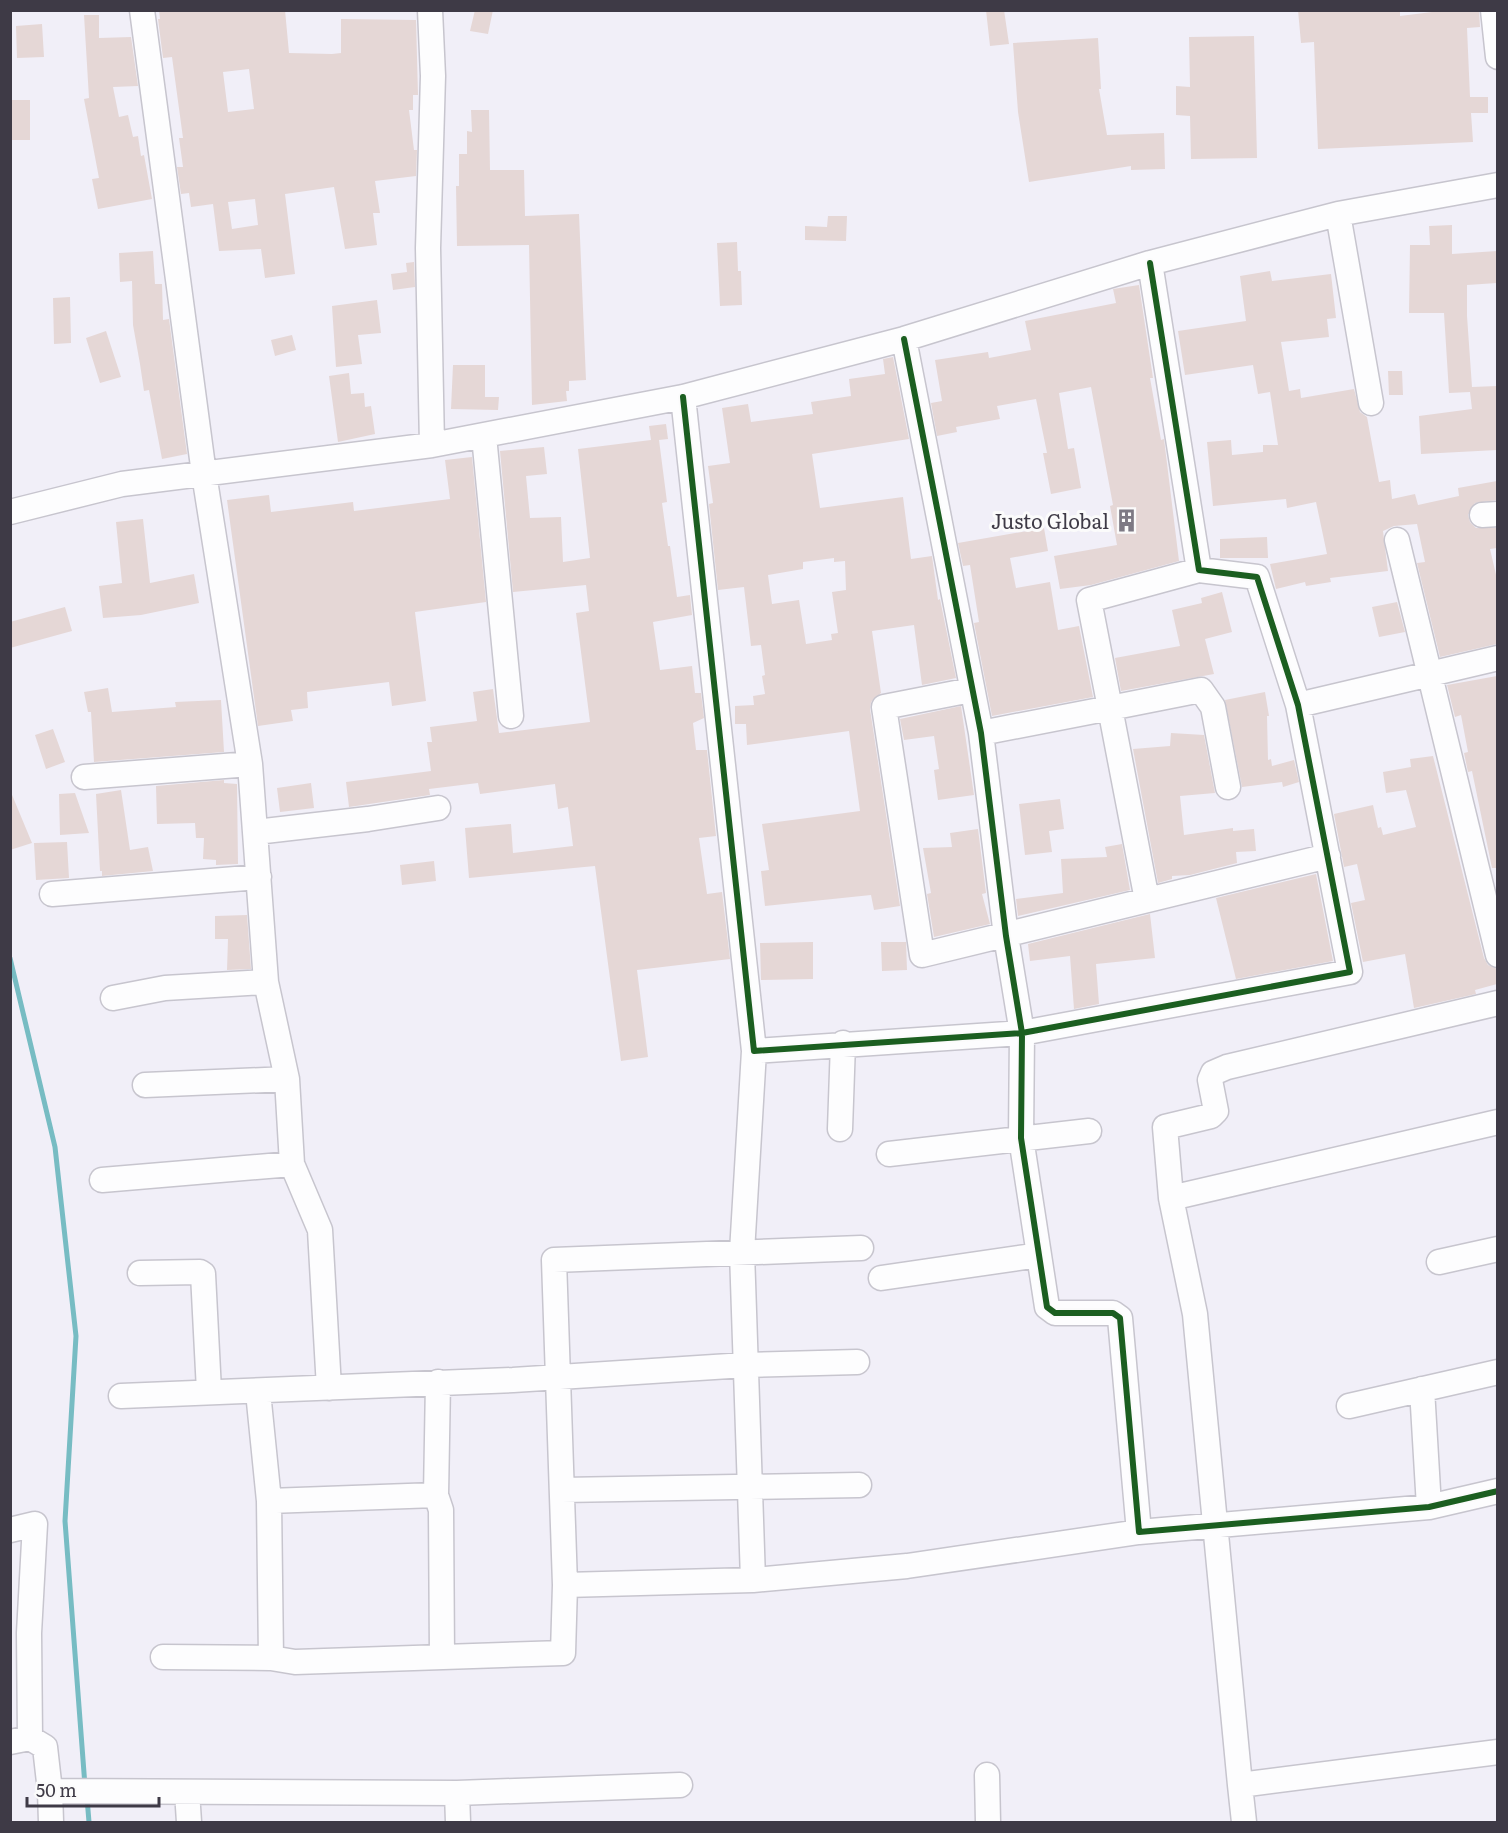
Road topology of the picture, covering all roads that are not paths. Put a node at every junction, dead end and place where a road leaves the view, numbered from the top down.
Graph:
1 (142, 10) edge
2 (430, 10) edge
3 (1493, 10) edge
4 (1497, 57) edge
5 (1497, 185) edge
6 (1338, 214) junction
7 (1150, 263) junction
8 (904, 339) junction
9 (682, 397) junction
10 (1371, 403) dead end
11 (484, 436) junction
12 (432, 445) junction
13 (204, 474) junction
14 (10, 512) edge
15 (1397, 540) dead end
16 (1199, 570) junction
17 (1497, 658) edge
18 (1430, 673) junction
19 (971, 690) junction
20 (1298, 705) junction
21 (1110, 708) junction
22 (511, 716) dead end
23 (981, 733) junction
24 (250, 764) junction
25 (84, 777) dead end
26 (1228, 787) dead end
27 (438, 808) dead end
28 (256, 832) junction
29 (1328, 856) junction
30 (259, 877) junction
31 (52, 894) dead end
32 (1147, 900) junction
33 (1006, 936) junction
34 (1497, 955) edge
35 (266, 982) junction
36 (112, 998) dead end
37 (1497, 1003) edge
38 (1022, 1033) junction
39 (843, 1043) junction
40 (754, 1051) junction
41 (287, 1079) junction
42 (145, 1085) dead end
43 (1497, 1122) edge
44 (840, 1129) dead end
45 (1089, 1131) dead end
46 (1021, 1138) junction
47 (889, 1154) dead end
48 (292, 1164) junction
49 (102, 1180) dead end
50 (1171, 1198) junction
51 (861, 1248) dead end
52 (1497, 1249) edge
53 (742, 1252) junction
54 (1039, 1255) junction
55 (1439, 1262) dead end
56 (140, 1274) dead end
57 (881, 1278) dead end
58 (857, 1362) dead end
59 (746, 1365) junction
60 (1497, 1372) edge
61 (559, 1377) junction
62 (438, 1382) junction
63 (329, 1388) junction
64 (1422, 1389) junction
65 (209, 1392) junction
66 (258, 1392) junction
67 (121, 1396) dead end
68 (1349, 1406) dead end
69 (859, 1485) dead end
70 (749, 1487) junction
71 (562, 1490) junction
72 (1497, 1491) edge
73 (436, 1495) junction
74 (269, 1500) junction
75 (1429, 1507) junction
76 (1216, 1526) junction
77 (10, 1530) edge
78 (1139, 1533) junction
79 (753, 1580) junction
80 (565, 1585) junction
81 (20, 1635) edge
82 (163, 1657) dead end
83 (442, 1657) junction
84 (271, 1658) junction
85 (20, 1740) edge
86 (1497, 1752) edge
87 (987, 1775) dead end
88 (680, 1785) dead end
89 (1240, 1785) junction
90 (50, 1791) junction
91 (187, 1792) junction
92 (457, 1793) junction
93 (51, 1822) edge
94 (189, 1822) edge
95 (458, 1822) edge
96 (988, 1822) edge
97 (1244, 1822) edge

1 - 13 street
2 - 12 street
3 - 4 street
5 - 6 street
6 - 7 street
6 - 10 street
7 - 8 street
7 - 16 street
8 - 9 street
8 - 19 street
9 - 11 street
9 - 40 street
11 - 12 street
11 - 22 street
12 - 13 street
13 - 14 street
13 - 24 street
15 - 18 street
16 - 20 street
16 - 21 street
17 - 18 street
18 - 20 street
18 - 34 street
19 - 23 street
19 - 33 street
20 - 29 street
21 - 23 street
21 - 26 street
21 - 32 street
23 - 33 street
24 - 25 street
24 - 28 street
27 - 28 street
28 - 30 street
29 - 32 street
29 - 38 street
30 - 31 street
30 - 35 street
32 - 33 street
33 - 38 street
35 - 36 street
35 - 41 street
37 - 50 street
38 - 39 street
38 - 46 street
39 - 40 street
39 - 44 street
40 - 53 street
41 - 42 street
41 - 48 street
43 - 50 street
45 - 46 street
46 - 47 street
46 - 54 street
48 - 49 street
48 - 63 street
50 - 76 street
51 - 53 street
52 - 55 street
53 - 59 street
53 - 61 street
54 - 57 street
54 - 78 street
56 - 65 street
58 - 59 street
59 - 61 street
59 - 70 street
60 - 64 street
61 - 62 street
61 - 71 street
62 - 63 street
62 - 73 street
63 - 66 street
64 - 68 street
64 - 75 street
65 - 66 street
65 - 67 street
66 - 74 street
69 - 70 street
70 - 71 street
70 - 79 street
71 - 80 street
72 - 75 street
73 - 74 street
73 - 83 street
74 - 84 street
75 - 76 street
76 - 78 street
76 - 89 street
77 - 81 street
78 - 79 street
79 - 80 street
80 - 83 street
81 - 85 street
82 - 84 street
83 - 84 street
85 - 90 street
86 - 89 street
87 - 96 street
88 - 92 street
89 - 97 street
90 - 91 street
90 - 93 street
91 - 92 street
91 - 94 street
92 - 95 street

